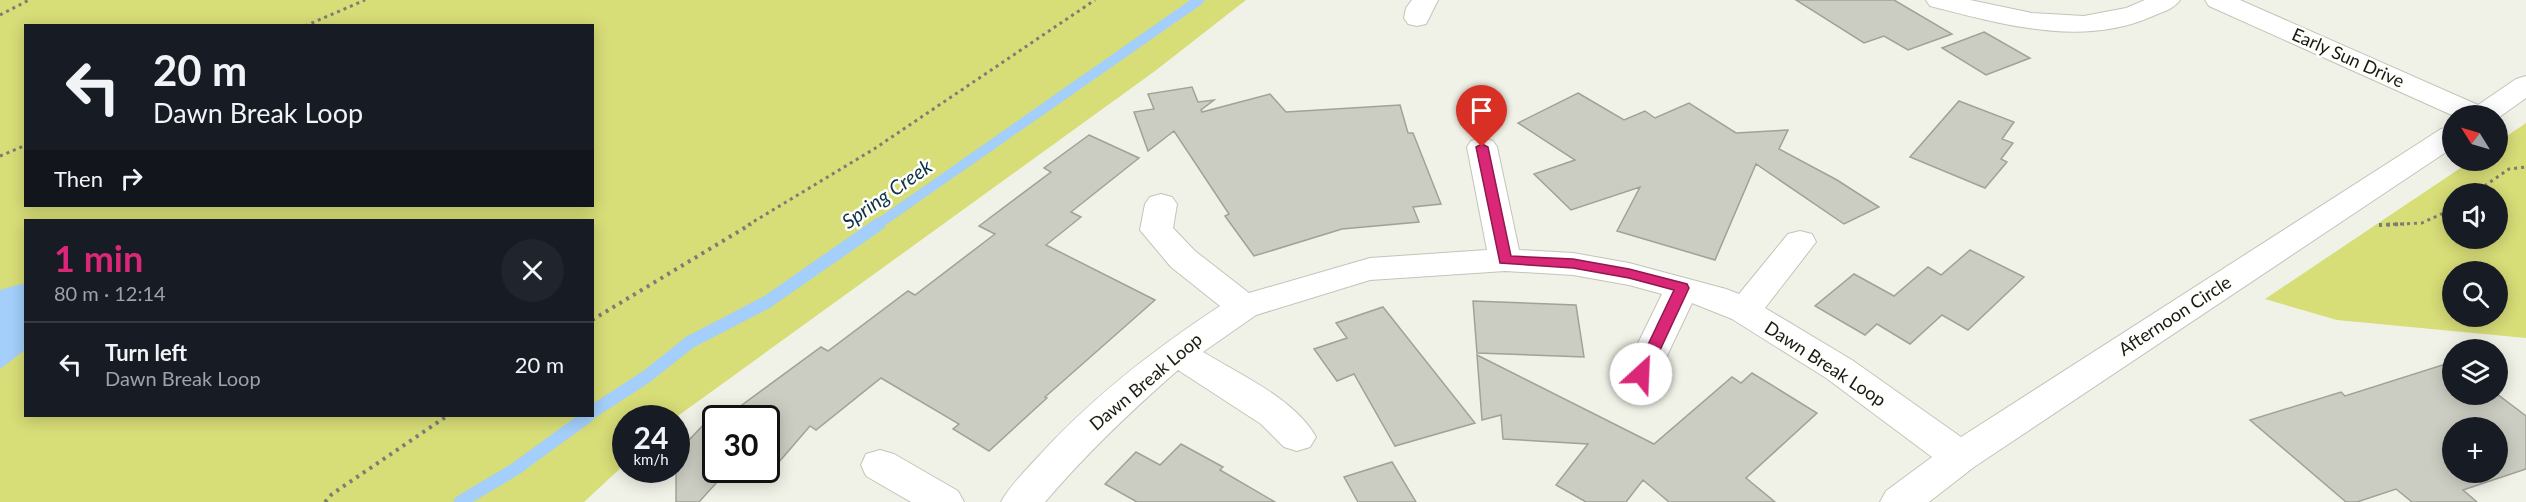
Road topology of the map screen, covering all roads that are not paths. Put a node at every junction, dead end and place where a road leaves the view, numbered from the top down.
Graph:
1 (1939, 0) edge
2 (2167, 0) edge
3 (2217, 0) edge
4 (2526, 85) edge
5 (2455, 105) edge
6 (2496, 105) edge
7 (2442, 142) edge
8 (1482, 147) dead end
9 (1161, 204) dead end
10 (1800, 243) dead end
11 (1505, 260) junction
12 (1682, 288) junction
13 (1244, 307) junction
14 (1744, 311) junction
15 (1176, 352) junction
16 (1641, 374) dead end
17 (1297, 437) dead end
18 (1960, 457) junction
19 (880, 465) dead end
20 (944, 502) edge
21 (1021, 502) edge
22 (1900, 502) edge

1 - 2 street
3 - 5 street, Early Sun Drive
4 - 6 street
7 - 18 street, Afternoon Circle
8 - 11 street
9 - 13 street
10 - 14 street
11 - 12 street, Dawn Break Loop
11 - 13 street, Dawn Break Loop
12 - 14 street, Dawn Break Loop
12 - 16 street
13 - 15 street, Dawn Break Loop
14 - 18 street, Dawn Break Loop
15 - 17 street
15 - 21 street, Dawn Break Loop
18 - 22 street, Afternoon Circle
19 - 20 street

